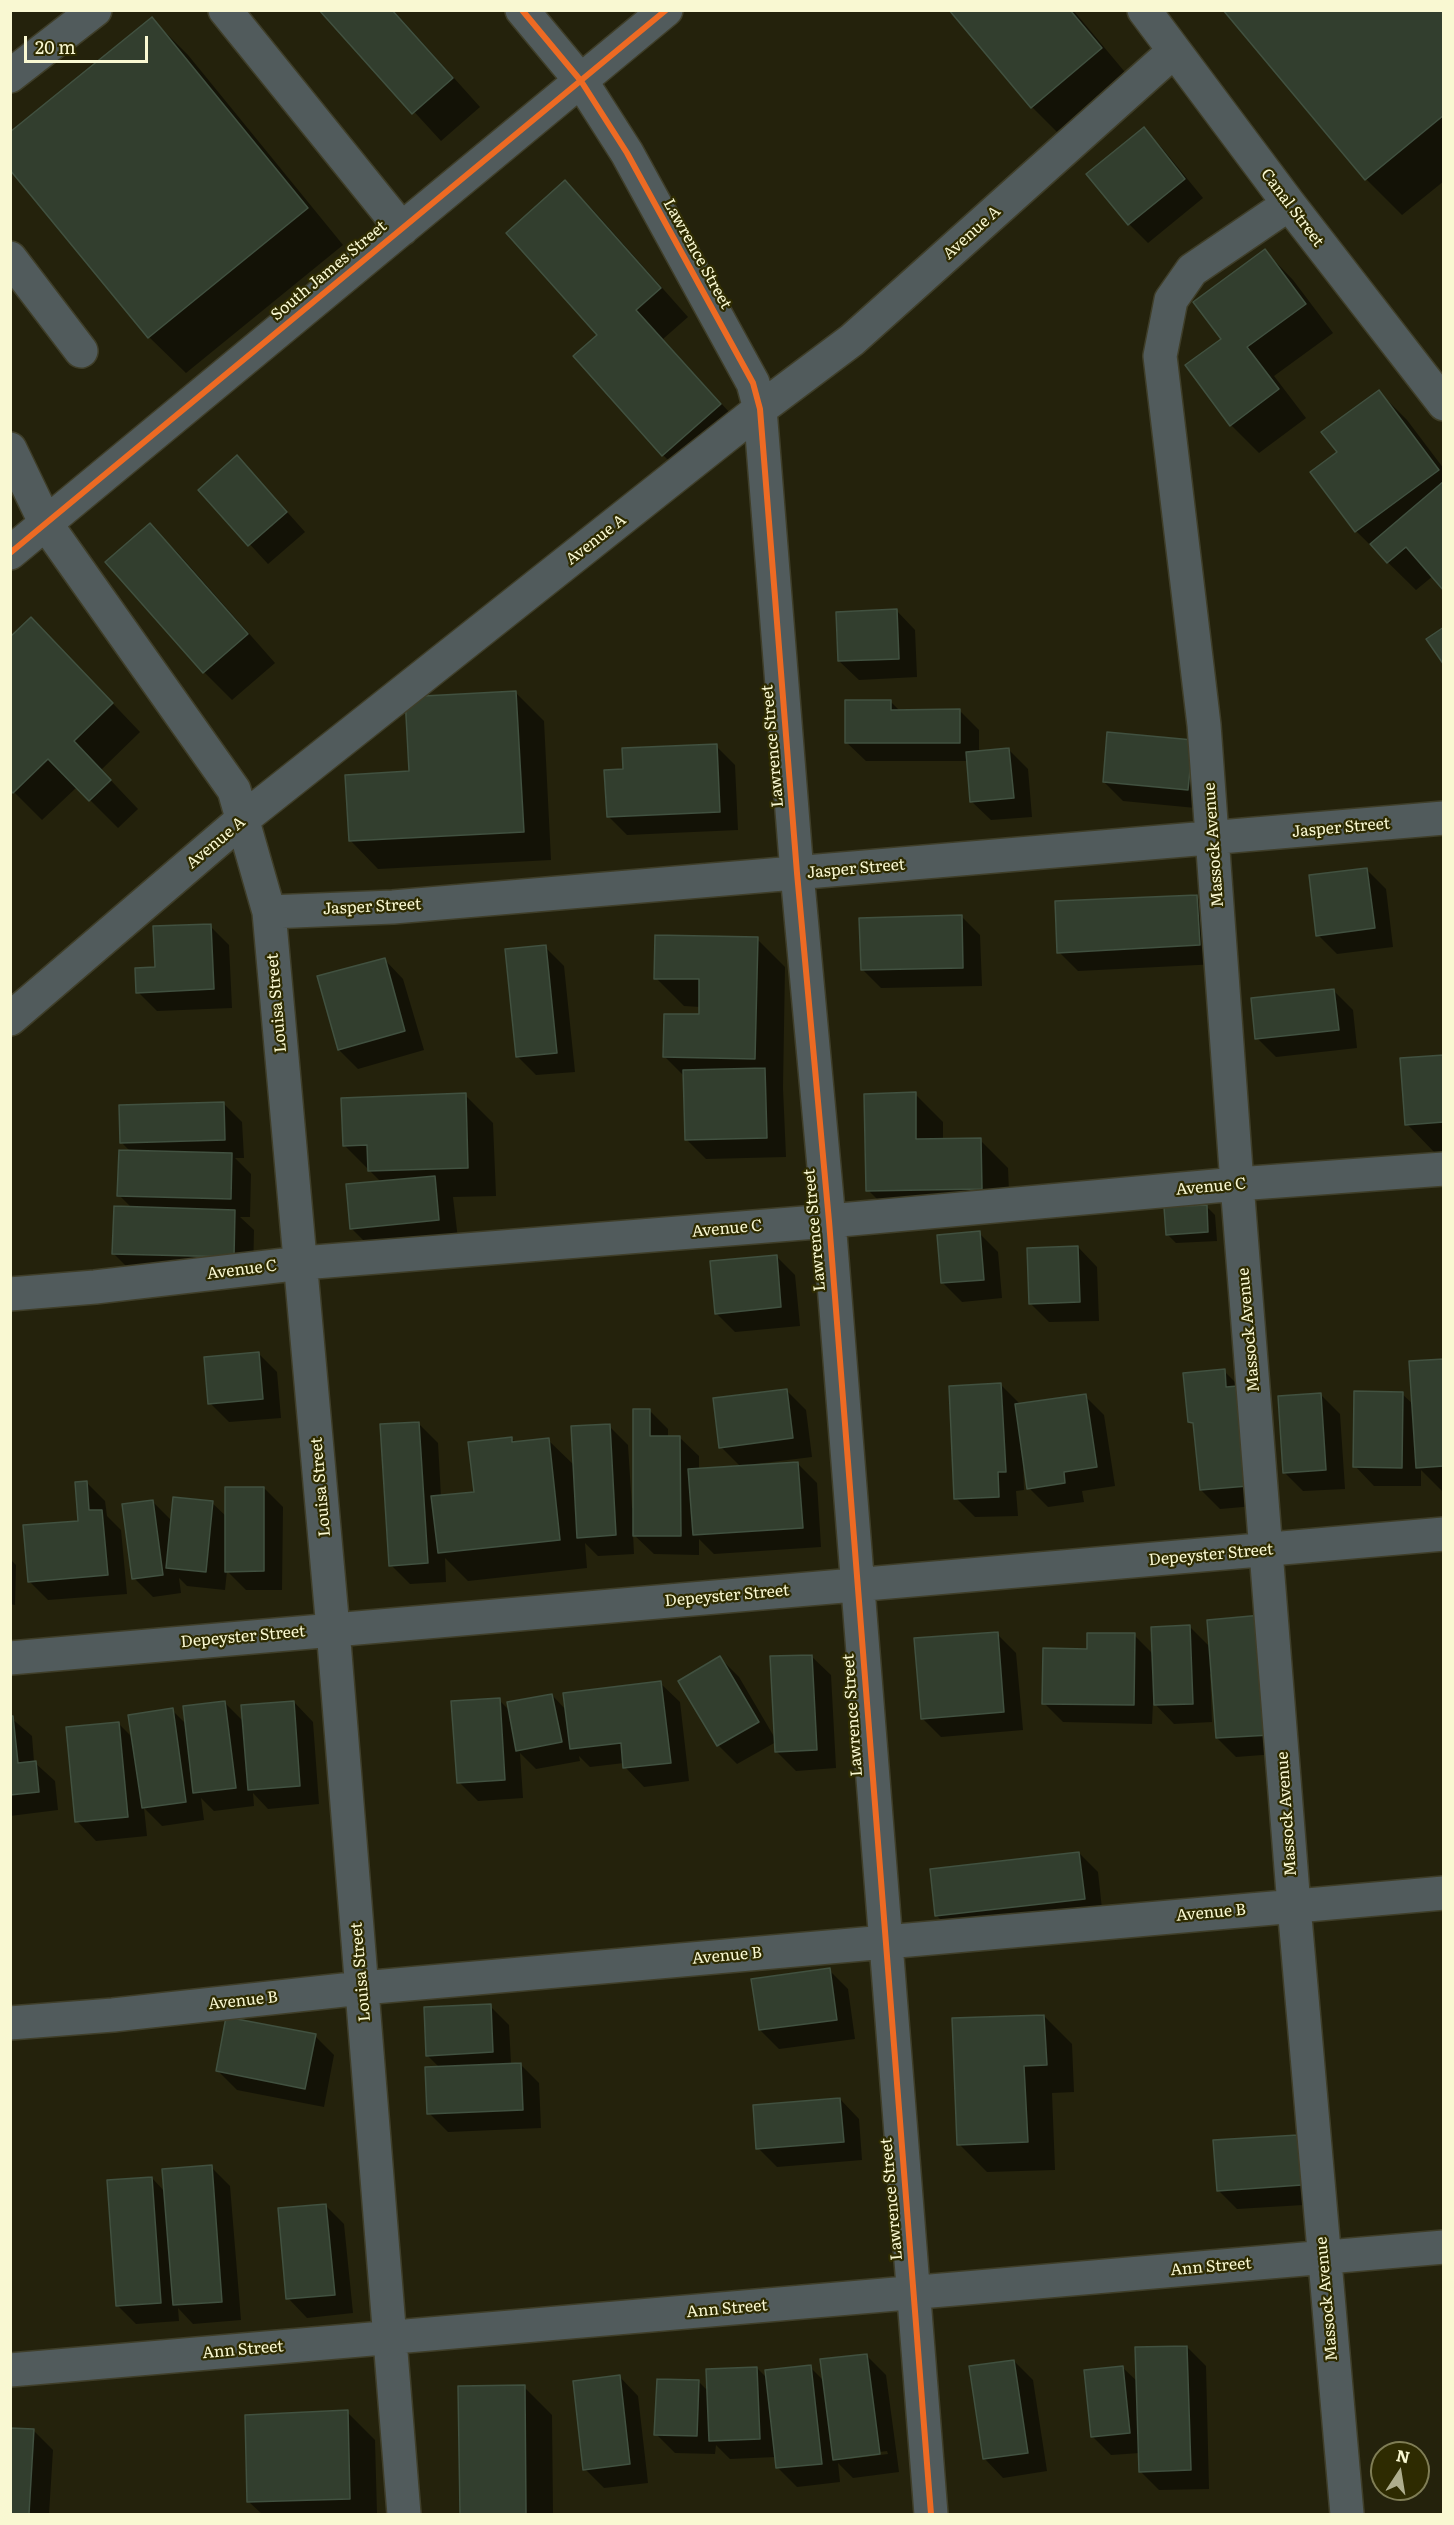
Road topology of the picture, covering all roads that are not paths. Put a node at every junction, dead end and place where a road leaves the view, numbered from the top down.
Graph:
1 (95, 10) edge
2 (225, 10) edge
3 (522, 10) edge
4 (666, 10) edge
5 (1144, 10) edge
6 (1173, 52) junction
7 (10, 76) edge
8 (581, 81) junction
9 (1289, 204) junction
10 (402, 229) junction
11 (10, 258) edge
12 (81, 351) dead end
13 (1443, 404) edge
14 (760, 409) junction
15 (10, 449) edge
16 (46, 524) junction
17 (10, 554) edge
18 (1443, 818) edge
19 (243, 819) junction
20 (1214, 839) junction
21 (797, 873) junction
22 (269, 912) junction
23 (10, 1019) edge
24 (1443, 1169) edge
25 (1237, 1184) junction
26 (829, 1221) junction
27 (302, 1263) junction
28 (10, 1294) edge
29 (1443, 1534) edge
30 (1267, 1550) junction
31 (856, 1585) junction
32 (333, 1629) junction
33 (10, 1658) edge
34 (1443, 1893) edge
35 (1294, 1906) junction
36 (884, 1942) junction
37 (362, 1988) junction
38 (10, 2023) edge
39 (1443, 2247) edge
40 (1323, 2258) junction
41 (913, 2293) junction
42 (389, 2337) junction
43 (10, 2370) edge
44 (404, 2514) edge
45 (931, 2514) edge
46 (1347, 2514) edge

1 - 7 street
2 - 10 street
3 - 8 street, Lawrence Street
4 - 8 street, South James Street
5 - 6 street, Canal Street
6 - 9 street, Canal Street
6 - 14 street, Avenue A
8 - 10 street, South James Street
8 - 14 street, Lawrence Street
9 - 13 street, Canal Street
9 - 20 street, Massock Avenue
10 - 16 street, South James Street
11 - 12 street
14 - 19 street, Avenue A
14 - 21 street, Lawrence Street
15 - 16 street, Louisa Street
16 - 17 street, South James Street
16 - 19 street, Louisa Street
18 - 20 street, Jasper Street
19 - 22 street, Louisa Street
19 - 23 street, Avenue A
20 - 21 street, Jasper Street
20 - 25 street, Massock Avenue
21 - 22 street, Jasper Street
21 - 26 street, Lawrence Street
22 - 27 street, Louisa Street
24 - 25 street, Avenue C
25 - 26 street, Avenue C
25 - 30 street, Massock Avenue
26 - 27 street, Avenue C
26 - 31 street, Lawrence Street
27 - 28 street, Avenue C
27 - 32 street, Louisa Street
29 - 30 street, Depeyster Street
30 - 31 street, Depeyster Street
30 - 35 street, Massock Avenue
31 - 32 street, Depeyster Street
31 - 36 street, Lawrence Street
32 - 33 street, Depeyster Street
32 - 37 street, Louisa Street
34 - 35 street, Avenue B
35 - 36 street, Avenue B
35 - 40 street, Massock Avenue
36 - 37 street, Avenue B
36 - 41 street, Lawrence Street
37 - 38 street, Avenue B
37 - 42 street, Louisa Street
39 - 40 street, Ann Street
40 - 41 street, Ann Street
40 - 46 street, Massock Avenue
41 - 42 street, Ann Street
41 - 45 street, Lawrence Street
42 - 43 street, Ann Street
42 - 44 street, Louisa Street

